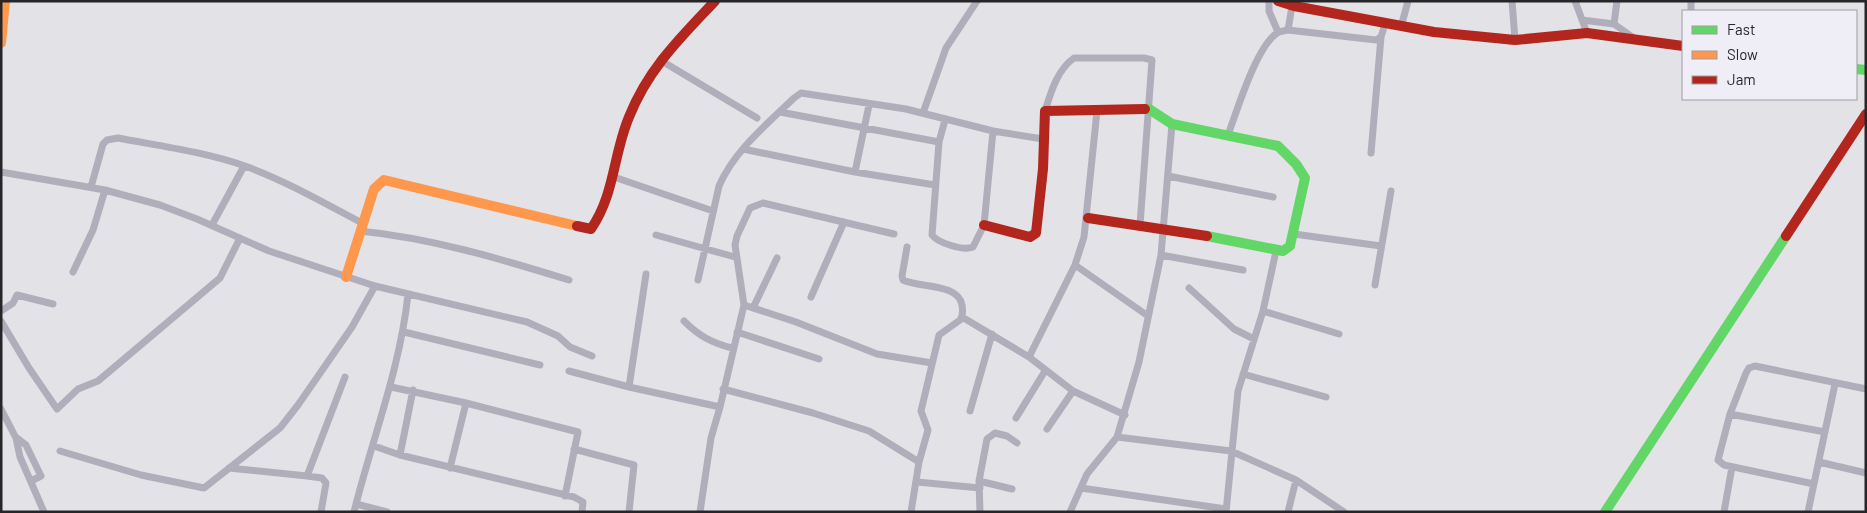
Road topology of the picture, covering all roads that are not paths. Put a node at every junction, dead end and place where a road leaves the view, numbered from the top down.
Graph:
1 (5, 1) edge
2 (715, 1) edge
3 (977, 1) edge
4 (1269, 1) edge
5 (1278, 1) edge
6 (1408, 1) edge
7 (1512, 1) edge
8 (1575, 1) edge
9 (1618, 1) edge
10 (1292, 6) junction
11 (1582, 20) junction
12 (1384, 24) junction
13 (1614, 24) junction
14 (1401, 27) junction
15 (1288, 30) junction
16 (1278, 32) junction
17 (1586, 33) junction
18 (1380, 37) junction
19 (1634, 38) junction
20 (1515, 40) junction
21 (1, 43) edge
22 (1682, 46) edge
23 (660, 60) junction
24 (869, 104) junction
25 (1149, 109) junction
26 (1045, 111) junction
27 (1097, 111) junction
28 (780, 112) junction
29 (923, 114) junction
30 (1866, 114) edge
31 (757, 118) dead end
32 (944, 120) junction
33 (1172, 124) junction
34 (865, 128) junction
35 (992, 131) junction
36 (1228, 135) junction
37 (1043, 139) junction
38 (940, 142) junction
39 (743, 149) junction
40 (1371, 153) dead end
41 (244, 166) junction
42 (1, 172) edge
43 (856, 172) junction
44 (614, 176) junction
45 (1168, 176) junction
46 (936, 185) junction
47 (91, 187) junction
48 (105, 190) junction
49 (1391, 191) dead end
50 (1273, 197) dead end
51 (713, 211) junction
52 (1088, 218) junction
53 (844, 222) junction
54 (984, 225) junction
55 (1140, 225) junction
56 (212, 226) junction
57 (361, 227) junction
58 (1163, 228) junction
59 (894, 234) dead end
60 (1294, 234) junction
61 (656, 235) dead end
62 (240, 238) junction
63 (1381, 246) junction
64 (907, 247) dead end
65 (704, 248) junction
66 (1276, 250) junction
67 (1161, 255) junction
68 (735, 257) junction
69 (777, 258) dead end
70 (1074, 265) junction
71 (1243, 270) dead end
72 (73, 272) dead end
73 (646, 274) dead end
74 (346, 277) junction
75 (569, 280) dead end
76 (698, 280) dead end
77 (1375, 285) dead end
78 (375, 286) junction
79 (1188, 288) dead end
80 (408, 294) junction
81 (811, 297) dead end
82 (53, 304) dead end
83 (744, 305) junction
84 (753, 308) junction
85 (1, 311) edge
86 (1263, 311) junction
87 (1148, 316) junction
88 (962, 317) junction
89 (1, 321) edge
90 (684, 321) dead end
91 (404, 332) junction
92 (737, 332) junction
93 (992, 334) junction
94 (1340, 334) dead end
95 (1254, 339) junction
96 (732, 348) junction
97 (592, 356) dead end
98 (1029, 357) junction
99 (819, 359) dead end
100 (932, 363) junction
101 (540, 365) dead end
102 (1045, 371) junction
103 (569, 372) dead end
104 (1243, 374) junction
105 (345, 377) dead end
106 (1835, 384) junction
107 (391, 387) junction
108 (629, 387) junction
109 (724, 389) junction
110 (413, 390) junction
111 (1866, 390) edge
112 (1073, 391) junction
113 (1326, 397) dead end
114 (466, 403) junction
115 (720, 407) junction
116 (1, 409) edge
117 (970, 411) dead end
118 (1730, 414) junction
119 (1125, 415) junction
120 (1016, 418) dead end
121 (1047, 429) dead end
122 (1826, 432) junction
123 (1117, 437) junction
124 (16, 438) junction
125 (1017, 443) dead end
126 (374, 446) junction
127 (574, 449) junction
128 (60, 451) dead end
129 (1231, 451) junction
130 (400, 455) junction
131 (919, 462) junction
132 (1819, 462) junction
133 (1732, 467) junction
134 (229, 468) junction
135 (450, 468) junction
136 (1866, 473) edge
137 (308, 476) junction
138 (1296, 480) junction
139 (31, 481) junction
140 (917, 482) junction
141 (1814, 484) junction
142 (979, 485) junction
143 (1081, 488) junction
144 (1012, 489) dead end
145 (565, 496) junction
146 (1190, 503) junction
147 (356, 504) junction
148 (1226, 510) edge
149 (44, 512) edge
150 (321, 512) edge
151 (354, 512) edge
152 (387, 512) edge
153 (582, 512) edge
154 (628, 512) edge
155 (700, 512) edge
156 (911, 512) edge
157 (980, 512) edge
158 (1070, 512) edge
159 (1190, 512) edge
160 (1288, 512) edge
161 (1344, 512) edge
162 (1605, 512) edge
163 (1724, 512) edge
164 (1808, 512) edge

1 - 21 street
2 - 23 street
3 - 29 street
4 - 16 street
5 - 10 street
6 - 14 street
7 - 20 street
8 - 11 street
9 - 13 street
10 - 12 street
10 - 15 street
11 - 13 street
11 - 17 street
12 - 14 street
12 - 18 street
13 - 19 street
14 - 20 street
15 - 16 street
15 - 18 street
16 - 36 street
17 - 19 street
17 - 20 street
18 - 40 street
19 - 22 street
23 - 31 street
23 - 44 street
24 - 28 street
24 - 29 street
24 - 34 street
25 - 26 street
25 - 27 street
25 - 33 street
25 - 55 street
26 - 27 street
26 - 37 street
27 - 52 street
28 - 34 street
28 - 39 street
29 - 32 street
30 - 162 street
32 - 35 street
32 - 38 street
33 - 36 street
33 - 45 street
34 - 38 street
34 - 43 street
35 - 37 street
35 - 54 street
36 - 60 street
37 - 54 street
38 - 46 street
39 - 43 street
39 - 51 street
41 - 47 street
41 - 56 street
41 - 57 street
42 - 47 street
43 - 46 street
44 - 51 street
44 - 57 street
45 - 50 street
45 - 58 street
46 - 54 street
47 - 48 street
48 - 56 street
48 - 72 street
49 - 63 street
51 - 65 street
52 - 55 street
52 - 70 street
53 - 59 street
53 - 68 street
53 - 81 street
55 - 58 street
56 - 62 street
57 - 74 street
57 - 75 street
58 - 66 street
58 - 67 street
60 - 63 street
60 - 66 street
61 - 65 street
62 - 74 street
62 - 89 street
63 - 77 street
64 - 88 street
65 - 68 street
65 - 76 street
66 - 86 street
67 - 71 street
67 - 87 street
68 - 83 street
69 - 84 street
70 - 87 street
70 - 98 street
73 - 108 street
74 - 78 street
78 - 80 street
78 - 134 street
79 - 95 street
80 - 91 street
80 - 97 street
82 - 85 street
83 - 84 street
83 - 92 street
84 - 100 street
86 - 94 street
86 - 95 street
87 - 119 street
88 - 93 street
88 - 100 street
90 - 96 street
91 - 101 street
91 - 107 street
92 - 96 street
92 - 99 street
93 - 98 street
93 - 117 street
95 - 104 street
96 - 109 street
98 - 102 street
100 - 131 street
102 - 112 street
102 - 120 street
103 - 108 street
104 - 113 street
104 - 129 street
105 - 137 street
106 - 111 street
106 - 118 street
106 - 122 street
107 - 110 street
107 - 126 street
108 - 115 street
109 - 115 street
109 - 131 street
110 - 114 street
110 - 130 street
112 - 119 street
112 - 121 street
114 - 127 street
114 - 135 street
115 - 155 street
116 - 124 street
118 - 122 street
118 - 133 street
119 - 123 street
122 - 132 street
123 - 129 street
123 - 143 street
124 - 139 street
124 - 139 street
125 - 142 street
126 - 130 street
126 - 147 street
127 - 145 street
127 - 154 street
128 - 134 street
129 - 138 street
129 - 148 street
130 - 135 street
131 - 140 street
132 - 136 street
132 - 141 street
133 - 141 street
133 - 163 street
134 - 137 street
135 - 145 street
137 - 150 street
138 - 160 street
138 - 161 street
139 - 149 street
140 - 142 street
140 - 156 street
141 - 164 street
142 - 144 street
142 - 157 street
143 - 146 street
143 - 158 street
145 - 153 street
146 - 148 street
146 - 159 street
147 - 151 street
147 - 152 street

